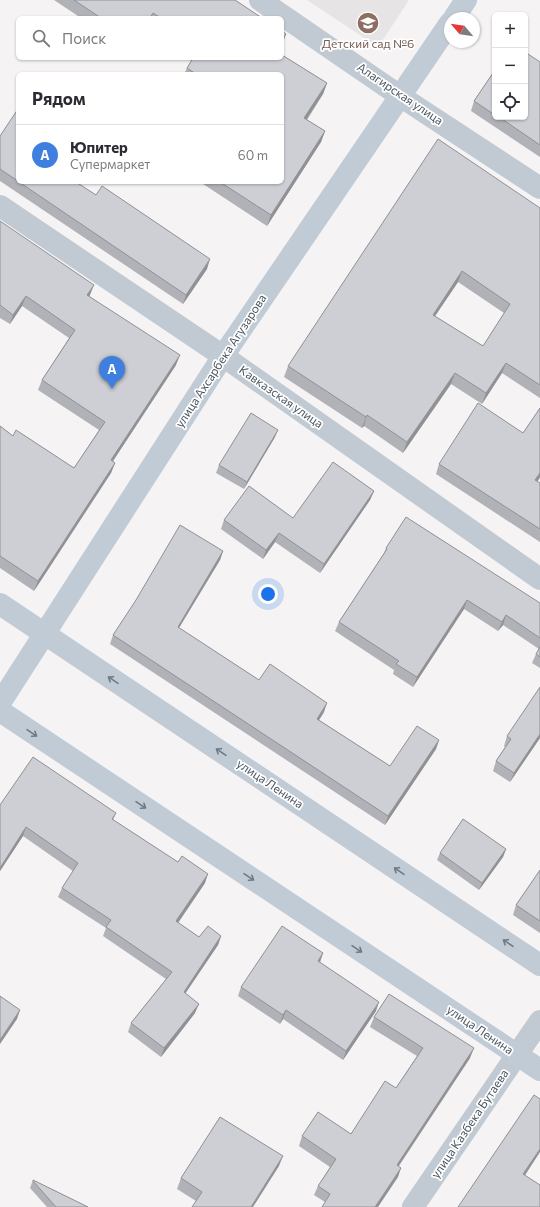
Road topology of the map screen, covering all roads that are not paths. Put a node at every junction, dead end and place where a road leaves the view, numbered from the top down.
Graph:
1 (260, 0) edge
2 (466, 0) edge
3 (458, 12) edge
4 (283, 16) edge
5 (284, 16) edge
6 (444, 32) edge
7 (400, 96) junction
8 (540, 188) edge
9 (0, 206) edge
10 (223, 356) junction
11 (540, 579) edge
12 (0, 604) edge
13 (44, 634) junction
14 (0, 703) edge
15 (0, 711) edge
16 (540, 965) edge
17 (540, 1021) edge
18 (517, 1055) junction
19 (540, 1070) edge
20 (413, 1207) edge

1 - 4 street, Алагирская улица
2 - 3 street
5 - 7 street, Алагирская улица
6 - 7 street, улица Ахсарбека Агузарова
7 - 8 street, Алагирская улица
7 - 10 street, улица Ахсарбека Агузарова
9 - 10 street, Кавказская улица
10 - 11 street, Кавказская улица
10 - 13 street, улица Ахсарбека Агузарова
12 - 13 street, улица Ленина
13 - 14 street, улица Ахсарбека Агузарова
16 -> 13 street, улица Ленина
15 -> 18 street, улица Ленина
17 - 18 street, улица Казбека Бутаева
18 - 19 street, улица Ленина
18 - 20 street, улица Казбека Бутаева

